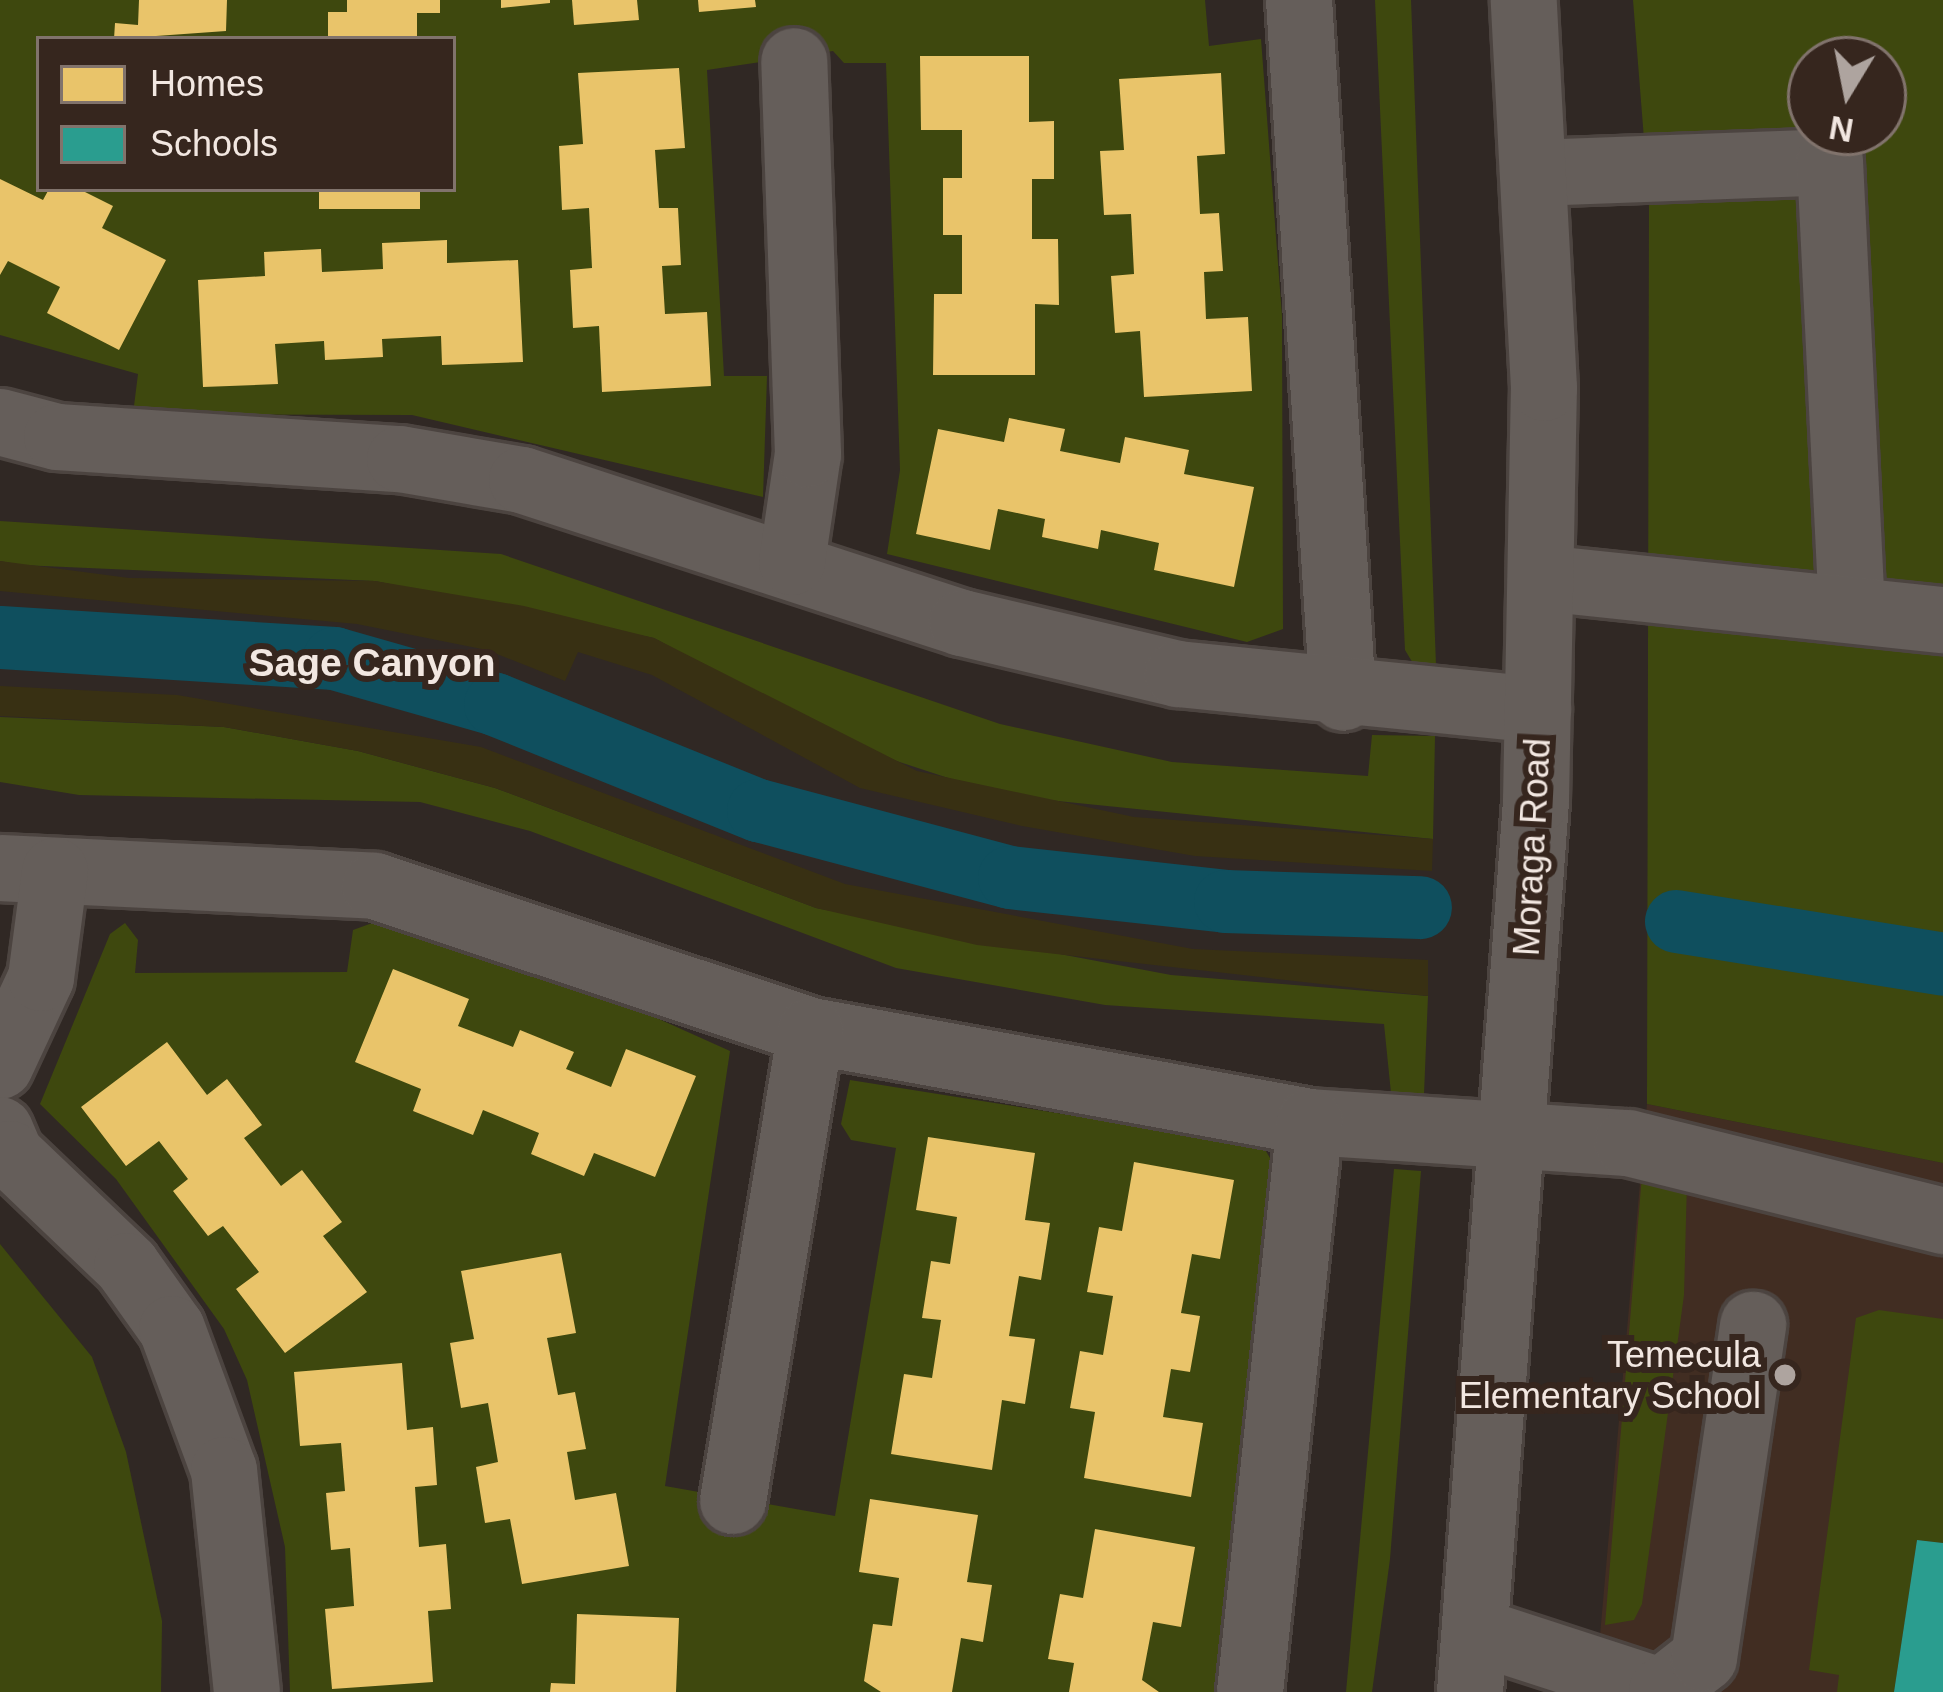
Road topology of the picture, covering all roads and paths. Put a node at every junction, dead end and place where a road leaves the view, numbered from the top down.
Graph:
1 (1298, 0) edge
2 (1524, 0) edge
3 (794, 61) dead end
4 (1533, 173) junction
5 (0, 422) edge
6 (792, 562) junction
7 (1541, 578) junction
8 (1852, 606) junction
9 (1943, 620) edge
10 (1343, 698) junction
11 (1538, 710) junction
12 (28, 869) edge
13 (811, 1031) junction
14 (0, 1066) edge
15 (1310, 1122) junction
16 (0, 1130) edge
17 (1518, 1132) junction
18 (1943, 1221) edge
19 (1753, 1325) dead end
20 (733, 1501) dead end
21 (1474, 1662) edge
22 (247, 1692) edge
23 (1250, 1692) edge
24 (1662, 1692) edge

1 - 10 street
2 - 4 street, Moraga Road
3 - 6 street
4 - 7 street, Moraga Road
4 - 8 street
5 - 6 street
6 - 10 street
7 - 8 street
7 - 11 street, Moraga Road
8 - 9 street
10 - 11 street
11 - 17 street, Moraga Road
12 - 13 street
12 - 14 street
13 - 15 street
13 - 20 street
15 - 17 street
15 - 23 street
16 - 22 street
17 - 18 street
17 - 21 street, Moraga Road
19 - 24 street
21 - 24 street

